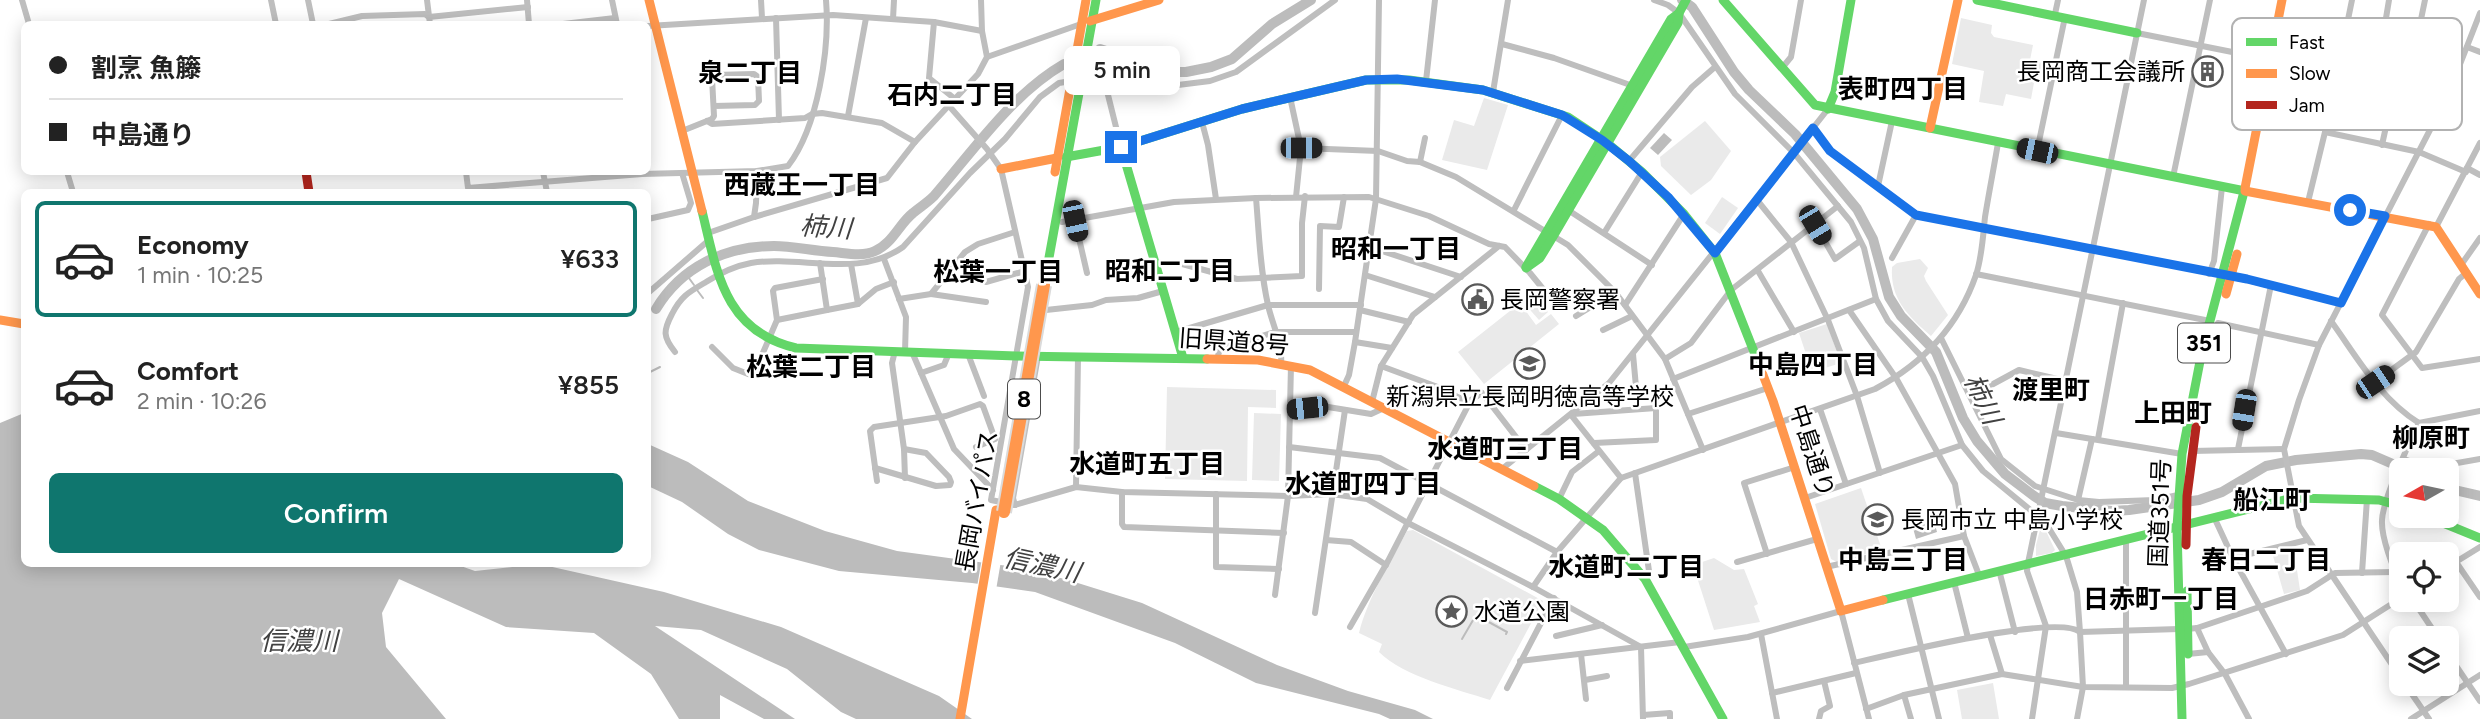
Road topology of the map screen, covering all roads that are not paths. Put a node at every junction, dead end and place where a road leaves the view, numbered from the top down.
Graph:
1 (22, 0) edge
2 (271, 0) edge
3 (308, 0) edge
4 (427, 0) edge
5 (612, 0) edge
6 (649, 0) edge
7 (761, 0) edge
8 (826, 0) edge
9 (894, 0) edge
10 (981, 0) edge
11 (1086, 0) edge
12 (1096, 0) edge
13 (1159, 0) edge
14 (1335, 0) edge
15 (1378, 0) edge
16 (1434, 0) edge
17 (1508, 0) edge
18 (1654, 0) edge
19 (1723, 0) edge
20 (1801, 0) edge
21 (1851, 0) edge
22 (1958, 0) edge
23 (1977, 0) edge
24 (2058, 0) edge
25 (2144, 0) edge
26 (2210, 0) edge
27 (2282, 0) edge
28 (2290, 0) edge
29 (2352, 0) edge
30 (2389, 0) edge
31 (2425, 0) edge
32 (527, 4) edge
33 (1682, 7) edge
34 (2480, 13) edge
35 (2060, 16) junction
36 (828, 17) junction
37 (761, 18) junction
38 (776, 18) junction
39 (866, 18) junction
40 (2280, 18) edge
41 (2285, 18) edge
42 (2349, 18) edge
43 (2386, 18) edge
44 (2421, 18) edge
45 (893, 19) junction
46 (28, 21) edge
47 (275, 21) edge
48 (312, 21) edge
49 (341, 21) edge
50 (429, 21) edge
51 (616, 21) edge
52 (934, 22) junction
53 (1087, 22) junction
54 (652, 26) edge
55 (982, 32) junction
56 (2137, 33) junction
57 (1503, 44) junction
58 (2200, 44) junction
59 (2467, 47) junction
60 (2232, 50) edge
61 (2480, 51) edge
62 (987, 57) junction
63 (1086, 57) junction
64 (2462, 60) edge
65 (1101, 67) junction
66 (1715, 67) junction
67 (1782, 68) junction
68 (1377, 79) junction
69 (1071, 81) junction
70 (1426, 81) junction
71 (1633, 86) junction
72 (1493, 92) junction
73 (1290, 97) junction
74 (955, 99) junction
75 (714, 106) junction
76 (950, 107) junction
77 (1828, 110) junction
78 (812, 114) junction
79 (1562, 115) junction
80 (848, 116) junction
81 (779, 120) junction
82 (707, 121) junction
83 (1892, 121) junction
84 (1202, 122) junction
85 (1813, 128) junction
86 (1930, 128) junction
87 (2261, 130) edge
88 (2385, 130) edge
89 (2430, 130) edge
90 (682, 131) junction
91 (2325, 132) joint
92 (1425, 138) dead end
93 (1605, 141) junction
94 (915, 142) junction
95 (1998, 143) junction
96 (2480, 144) edge
97 (2382, 145) junction
98 (1121, 147) junction
99 (1301, 148) junction
100 (1796, 150) junction
101 (988, 151) junction
102 (1378, 151) junction
103 (2037, 151) junction
104 (2419, 152) junction
105 (1062, 157) junction
106 (1629, 161) junction
107 (1420, 162) junction
108 (2108, 165) junction
109 (1001, 169) junction
110 (2467, 170) junction
111 (757, 171) junction
112 (1642, 172) junction
113 (651, 173) edge
114 (688, 173) junction
115 (466, 175) edge
116 (543, 175) edge
117 (623, 175) edge
118 (2480, 175) edge
119 (2173, 177) junction
120 (545, 183) junction
121 (1878, 186) junction
122 (2222, 187) junction
123 (546, 189) edge
124 (2249, 192) junction
125 (1296, 197) junction
126 (1305, 197) junction
127 (1344, 197) junction
128 (1256, 198) junction
129 (1216, 199) junction
130 (1376, 199) junction
131 (1757, 200) junction
132 (2308, 202) junction
133 (1838, 206) junction
134 (1138, 207) junction
135 (1514, 210) junction
136 (1568, 210) junction
137 (1684, 214) junction
138 (1916, 215) junction
139 (754, 216) junction
140 (2385, 216) junction
141 (651, 218) edge
142 (1075, 221) junction
143 (1062, 222) dead end
144 (1815, 225) junction
145 (2432, 226) junction
146 (1984, 229) junction
147 (1015, 232) junction
148 (1551, 233) junction
149 (1604, 233) junction
150 (2480, 238) edge
151 (709, 239) junction
152 (1860, 241) junction
153 (1791, 242) junction
154 (1499, 246) junction
155 (1370, 247) junction
156 (2091, 250) junction
157 (1715, 253) junction
158 (1892, 258) dead end
159 (884, 259) junction
160 (820, 263) junction
161 (851, 264) junction
162 (1156, 264) junction
163 (1652, 265) junction
164 (1526, 268) junction
165 (2463, 269) junction
166 (1025, 271) junction
167 (1758, 271) junction
168 (717, 273) junction
169 (1087, 273) dead end
170 (1976, 274) junction
171 (1365, 275) junction
172 (2221, 275) junction
173 (1461, 277) junction
174 (823, 279) junction
175 (1263, 279) junction
176 (894, 282) junction
177 (986, 282) dead end
178 (2271, 285) junction
179 (1319, 289) dead end
180 (651, 290) edge
181 (1731, 290) junction
182 (1163, 291) junction
183 (1615, 292) junction
184 (2479, 293) edge
185 (930, 294) junction
186 (2082, 295) junction
187 (1435, 297) junction
188 (899, 299) junction
189 (1875, 299) junction
190 (1552, 300) dead end
191 (986, 302) dead end
192 (858, 303) junction
193 (2123, 303) junction
194 (2341, 303) junction
195 (1268, 305) junction
196 (1625, 305) junction
197 (1360, 307) junction
198 (827, 310) junction
199 (1046, 310) dead end
200 (1849, 310) junction
201 (1576, 316) dead end
202 (1632, 316) junction
203 (0, 320) edge
204 (777, 320) junction
205 (1828, 320) junction
206 (1409, 321) junction
207 (2331, 321) junction
208 (2214, 322) junction
209 (21, 324) edge
210 (1603, 330) dead end
211 (2261, 331) junction
212 (1176, 332) junction
213 (1275, 332) junction
214 (1356, 332) junction
215 (1794, 332) junction
216 (1647, 335) junction
217 (767, 339) junction
218 (1939, 340) junction
219 (1355, 342) junction
220 (2319, 345) junction
221 (712, 347) dead end
222 (1392, 348) junction
223 (1753, 348) junction
224 (675, 352) dead end
225 (904, 352) junction
226 (949, 353) junction
227 (968, 354) junction
228 (1633, 354) junction
229 (1016, 356) junction
230 (1038, 356) junction
231 (1078, 356) junction
232 (1924, 356) junction
233 (2413, 356) junction
234 (1184, 358) junction
235 (1217, 359) junction
236 (1665, 359) junction
237 (2480, 359) edge
238 (1286, 364) junction
239 (1381, 366) junction
240 (921, 373) junction
241 (1896, 378) junction
242 (1673, 379) junction
243 (2066, 381) junction
244 (2375, 382) junction
245 (1344, 386) junction
246 (1768, 388) junction
247 (984, 396) dead end
248 (1857, 396) junction
249 (1971, 396) junction
250 (1470, 403) junction
251 (1378, 405) junction
252 (1638, 409) junction
253 (1291, 410) junction
254 (1345, 410) junction
255 (1820, 410) junction
256 (2480, 411) edge
257 (1688, 414) junction
258 (1571, 415) junction
259 (939, 417) junction
260 (900, 423) junction
261 (1781, 423) junction
262 (2419, 423) junction
263 (2056, 433) junction
264 (2095, 439) junction
265 (1449, 442) junction
266 (1594, 443) junction
267 (1962, 445) junction
268 (976, 447) dead end
269 (1289, 447) junction
270 (904, 449) junction
271 (2238, 449) junction
272 (1526, 450) junction
273 (1703, 450) junction
274 (1599, 451) junction
275 (1340, 452) junction
276 (2284, 452) junction
277 (1938, 453) junction
278 (2187, 453) junction
279 (2404, 458) edge
280 (2480, 459) edge
281 (2459, 463) edge
282 (1795, 467) junction
283 (875, 468) junction
284 (1502, 469) junction
285 (1635, 472) junction
286 (1880, 473) junction
287 (905, 478) junction
288 (1621, 478) junction
289 (877, 481) dead end
290 (1428, 483) junction
291 (1846, 484) junction
292 (1076, 487) junction
293 (993, 490) junction
294 (2043, 491) junction
295 (1122, 492) junction
296 (2389, 493) edge
297 (1216, 494) junction
298 (1332, 494) junction
299 (1288, 496) junction
300 (2181, 496) junction
301 (1805, 498) junction
302 (2293, 498) junction
303 (1559, 499) junction
304 (2367, 499) junction
305 (2078, 500) junction
306 (2386, 501) junction
307 (2389, 502) edge
308 (1005, 509) junction
309 (2037, 515) junction
310 (1587, 517) junction
311 (2214, 517) junction
312 (1406, 522) junction
313 (2182, 526) junction
314 (2455, 528) edge
315 (997, 529) junction
316 (1215, 530) junction
317 (1284, 533) junction
318 (1964, 536) junction
319 (2480, 538) edge
320 (1817, 539) junction
321 (1326, 540) junction
322 (2307, 540) junction
323 (2126, 541) junction
324 (2480, 547) edge
325 (2389, 549) edge
326 (1557, 552) junction
327 (1767, 554) junction
328 (2066, 556) junction
329 (2233, 558) junction
330 (2459, 560) edge
331 (1737, 562) dead end
332 (2028, 564) junction
333 (1386, 565) junction
334 (2459, 566) edge
335 (1826, 567) junction
336 (1279, 569) junction
337 (1999, 570) junction
338 (2389, 572) edge
339 (2362, 573) junction
340 (1979, 575) junction
341 (2331, 575) junction
342 (1645, 579) junction
343 (1954, 582) junction
344 (1533, 587) junction
345 (1908, 594) junction
346 (1275, 595) dead end
347 (2480, 597) edge
348 (1554, 598) junction
349 (2389, 606) edge
350 (2260, 607) junction
351 (1841, 611) junction
352 (1315, 613) dead end
353 (2363, 622) junction
354 (1602, 624) junction
355 (2046, 626) junction
356 (1350, 627) dead end
357 (2188, 629) junction
358 (2125, 630) junction
359 (2015, 632) junction
360 (2080, 632) junction
361 (1761, 634) junction
362 (1990, 635) junction
363 (1556, 636) dead end
364 (1968, 638) junction
365 (1682, 645) junction
366 (1921, 646) junction
367 (1641, 647) junction
368 (2208, 652) junction
369 (2286, 653) junction
370 (1581, 654) junction
371 (2188, 654) junction
372 (2389, 660) edge
373 (1520, 661) junction
374 (1854, 663) junction
375 (2459, 670) edge
376 (1856, 673) junction
377 (2002, 674) junction
378 (2225, 674) junction
379 (2480, 675) edge
380 (1607, 676) dead end
381 (2039, 678) junction
382 (1584, 680) junction
383 (1824, 681) junction
384 (2468, 683) junction
385 (2185, 685) junction
386 (2083, 687) junction
387 (2126, 687) junction
388 (1507, 688) dead end
389 (1933, 690) junction
390 (1772, 693) junction
391 (1904, 695) junction
392 (2413, 696) edge
393 (1586, 699) dead end
394 (2480, 701) edge
395 (1866, 709) junction
396 (2423, 711) junction
397 (1643, 717) edge
398 (960, 719) edge
399 (968, 719) edge
400 (1670, 719) edge
401 (1723, 719) edge
402 (1777, 719) edge
403 (1819, 719) edge
404 (1869, 719) edge
405 (1911, 719) edge
406 (1940, 719) edge
407 (2032, 719) edge
408 (2077, 719) edge
409 (2182, 719) edge
410 (2189, 719) edge
411 (2249, 719) edge
412 (2412, 719) edge
413 (2429, 719) edge

1 - 46 street
2 - 47 street
3 - 48 street
4 - 50 street
5 - 51 street
6 - 54 main road
7 - 37 street
8 - 36 street
9 - 45 street
10 - 55 street
11 - 53 main road, 長岡バイパス / 8
12 - 53 main road, 長岡バイパス / 8
13 - 53 main road
14 - 65 street
15 - 68 street
16 - 70 street
17 - 57 street
18 - 33 street
19 - 67 main road
20 - 67 street
21 - 77 main road
22 - 86 main road
23 - 35 main road
24 - 35 street
25 - 56 street
26 - 58 street
27 - 40 main road, 国道351号 / 351
28 - 41 main road, 国道351号 / 351
29 - 42 street
30 - 43 street
31 - 44 street
32 - 50 street
33 - 66 street
33 - 71 main road
33 - 93 main road
34 - 59 street
35 - 56 main road
35 - 103 street
36 - 38 street
36 - 39 street
36 - 78 street
37 - 38 street
37 - 54 street
38 - 81 street
39 - 45 street
39 - 80 street
45 - 52 street
49 - 50 street
52 - 55 street
52 - 74 street
53 - 62 street
53 - 63 main road, 長岡バイパス / 8
53 - 69 main road, 長岡バイパス / 8
54 - 90 main road
55 - 62 street
56 - 58 street
56 - 108 street
57 - 71 street
57 - 72 street
58 - 60 street
58 - 119 street
59 - 61 street
59 - 64 street
62 - 74 street
63 - 65 street
63 - 105 main road, 長岡バイパス / 8
65 - 98 street
66 - 100 street
66 - 106 street
67 - 77 main road
68 - 70 main road, 中島通り
68 - 73 main road, 中島通り
68 - 102 street
69 - 101 street
69 - 105 main road, 長岡バイパス / 8
70 - 72 main road, 中島通り
71 - 93 main road
72 - 79 main road, 中島通り
73 - 84 main road, 中島通り
73 - 99 street
74 - 76 street
75 - 75 street
75 - 82 street
76 - 94 street
76 - 101 street
77 - 83 main road
77 - 85 street
78 - 80 street
78 - 81 street
78 - 111 street
79 - 93 main road, 中島通り
79 - 135 street
80 - 94 street
81 - 82 street
82 - 90 street
83 - 86 main road
83 - 121 street
84 - 98 main road, 中島通り
84 - 129 street
85 - 100 street
85 - 121 street
86 - 95 main road
87 - 124 main road, 国道351号 / 351
88 - 97 street
89 - 104 street
90 - 114 main road
91 - 97 street
91 - 132 street
92 - 107 street
93 - 106 main road, 中島通り
93 - 136 main road
93 - 148 main road
94 - 139 street
95 - 103 main road
95 - 146 street
96 - 110 street
97 - 104 street
98 - 105 main road, 中島通り
98 - 134 main road
99 - 102 street
99 - 125 street
100 - 131 street
100 - 133 street
101 - 109 street
101 - 159 street
102 - 107 street
102 - 130 street
103 - 108 main road
104 - 110 street
104 - 140 street
105 - 109 main road, 中島通り
105 - 308 main road, 長岡バイパス / 8, bridge
106 - 112 main road, 中島通り
107 - 135 street
108 - 119 main road
108 - 156 street
109 - 147 street
110 - 118 street
110 - 145 street
111 - 114 street
111 - 139 street
112 - 137 main road, 中島通り
112 - 149 street
113 - 114 street
114 - 141 street
114 - 151 main road
115 - 120 street
116 - 120 street
117 - 120 street
119 - 122 main road
120 - 123 street
121 - 138 street
122 - 124 main road
122 - 172 street
124 - 132 main road
124 - 172 main road, 国道351号 / 351
125 - 126 street
125 - 128 street
126 - 127 street
126 - 175 street
127 - 130 street
127 - 179 street
128 - 129 street
128 - 175 street
129 - 134 street
130 - 154 street
130 - 155 street
131 - 153 street
131 - 157 street
132 - 140 main road
133 - 144 street
133 - 152 street
134 - 142 street
134 - 162 main road
135 - 148 street
136 - 148 main road
136 - 149 street
137 - 157 main road, 中島通り
137 - 163 street
138 - 146 street
138 - 158 street
139 - 151 street
140 - 145 main road
140 - 194 street
142 - 143 street
142 - 169 street
144 - 152 street
144 - 153 street
145 - 165 main road
145 - 233 street
146 - 156 street
146 - 170 street
147 - 166 street
147 - 185 street
148 - 164 main road
148 - 183 street
149 - 163 street
150 - 165 street
151 - 168 main road, 旧県道8号
151 - 180 street
152 - 189 street
153 - 167 street
153 - 205 street
154 - 164 street
154 - 173 street
155 - 171 street
155 - 173 street
156 - 172 street
156 - 186 street
157 - 181 main road, 中島通り
157 - 216 street
159 - 161 street
159 - 176 street
160 - 161 street
160 - 168 street
160 - 174 street
161 - 192 street
162 - 175 street
162 - 182 main road
163 - 196 street
164 - 190 street
165 - 184 main road
165 - 233 street
166 - 177 street
166 - 229 street
167 - 181 street
167 - 215 street
168 - 217 main road, 旧県道8号
168 - 224 street
170 - 186 street
170 - 218 street
171 - 187 street
171 - 197 street
172 - 178 street
172 - 208 main road, 国道351号 / 351
173 - 187 street
174 - 198 street
174 - 204 street
175 - 195 street
176 - 188 street
176 - 192 street
178 - 194 street
178 - 211 street
181 - 223 main road, 中島通り
181 - 236 street
182 - 199 street
182 - 212 main road
183 - 196 street
183 - 201 street
185 - 188 street
185 - 191 street
186 - 193 street
186 - 243 street
187 - 206 street
188 - 225 street
189 - 200 street
189 - 232 street
192 - 198 street
193 - 208 street
193 - 264 street
194 - 207 street
195 - 197 street
195 - 212 street
195 - 213 street
196 - 202 street
197 - 206 street
197 - 214 street
198 - 204 street
200 - 205 street
200 - 241 street
202 - 210 street
202 - 216 street
203 - 209 main road
204 - 217 street
205 - 215 street
205 - 248 street
206 - 222 street
207 - 220 street
207 - 244 street
208 - 211 street
208 - 278 main road, 国道351号 / 351
211 - 220 street
211 - 271 street
212 - 234 main road
213 - 214 street
213 - 235 street
213 - 238 street
214 - 219 street
215 - 223 street
216 - 228 street
216 - 236 street
217 - 221 street
217 - 225 main road, 旧県道8号
218 - 232 street
218 - 249 street
219 - 222 street
219 - 245 street
220 - 276 street
222 - 239 street
223 - 242 street
223 - 246 main road, 中島通り
225 - 226 main road, 旧県道8号
225 - 240 street
225 - 260 street
226 - 227 main road, 旧県道8号
226 - 240 street
227 - 229 main road, 旧県道8号
227 - 247 street
228 - 252 street
228 - 258 street
229 - 230 main road, 旧県道8号
229 - 293 street
230 - 231 main road, 旧県道8号
230 - 308 street
231 - 234 main road, 旧県道8号
231 - 292 street
232 - 241 street
232 - 267 street
233 - 237 street
233 - 244 street
234 - 235 main road, 旧県道8号
235 - 238 main road, 旧県道8号
236 - 242 street
238 - 245 main road, 旧県道8号
238 - 253 street
239 - 250 street
239 - 251 street
240 - 259 street
241 - 248 street
241 - 277 street
242 - 257 street
243 - 249 street
243 - 263 street
244 - 262 street
245 - 251 main road, 旧県道8号
246 - 257 street
246 - 261 main road, 中島通り
248 - 255 street
248 - 286 street
249 - 294 street
250 - 265 street
250 - 272 street
251 - 254 street
251 - 265 main road, 旧県道8号
252 - 258 street
252 - 266 street
253 - 254 street
253 - 269 street
254 - 275 street
255 - 261 street
255 - 291 street
256 - 262 street
257 - 273 street
258 - 266 street
258 - 272 street
259 - 260 street
259 - 268 street
259 - 293 street
260 - 270 street
260 - 283 street
261 - 273 street
261 - 282 main road, 中島通り
262 - 279 street
263 - 264 street
263 - 294 street
264 - 278 street
264 - 305 street
265 - 284 main road, 旧県道8号
265 - 290 street
266 - 274 street
267 - 277 street
267 - 309 street
269 - 275 street
269 - 299 street
270 - 287 street
270 - 287 street
271 - 276 street
271 - 278 street
272 - 284 street
273 - 285 street
274 - 288 street
274 - 303 street
275 - 290 street
275 - 298 street
276 - 302 street
277 - 286 street
277 - 318 street
278 - 300 main road, 国道351号 / 351
280 - 281 street
282 - 301 main road, 中島通り
282 - 327 street
283 - 287 street
283 - 289 street
284 - 303 main road, 旧県道8号
285 - 288 street
285 - 342 street
286 - 291 street
288 - 310 street
290 - 312 street
290 - 326 street
291 - 301 street
292 - 295 street
292 - 308 street
293 - 308 street
294 - 305 street
294 - 309 street
295 - 297 street
295 - 316 street
296 - 306 street
297 - 299 street
297 - 316 street
298 - 299 street
298 - 312 street
298 - 321 street
299 - 317 street
300 - 305 street
300 - 313 main road, 国道351号 / 351
301 - 320 main road, 中島通り
302 - 304 main road
302 - 311 main road
302 - 322 street
303 - 310 main road, 旧県道8号
304 - 306 main road
304 - 339 street
306 - 307 main road
306 - 325 street
308 - 315 main road, 長岡バイパス / 8
309 - 328 street
309 - 332 street
310 - 326 street
310 - 342 main road, 旧県道8号
311 - 313 main road
311 - 329 street
312 - 333 street
312 - 344 street
313 - 323 main road
313 - 357 main road, 国道351号 / 351
314 - 319 main road
315 - 398 main road, 長岡バイパス / 8
315 - 399 main road, 長岡バイパス / 8
316 - 317 street
316 - 336 street
317 - 336 street
318 - 335 street
318 - 340 street
320 - 327 street
320 - 335 main road, 中島通り
321 - 333 street
321 - 352 street
322 - 329 street
322 - 341 street
323 - 328 main road
323 - 358 street
324 - 330 street
326 - 344 street
327 - 331 street
328 - 332 main road
328 - 360 street
329 - 350 street
332 - 337 main road
332 - 355 street
333 - 356 street
334 - 347 street
335 - 351 main road, 中島通り
336 - 346 street
337 - 340 main road
337 - 359 street
338 - 339 street
339 - 341 street
340 - 343 main road
341 - 350 street
341 - 353 street
342 - 365 main road, 旧県道8号
343 - 345 main road
343 - 364 street
344 - 348 street
345 - 351 main road
345 - 366 street
348 - 354 street
348 - 373 street
349 - 353 street
350 - 357 street
350 - 369 street
351 - 361 street
351 - 374 street
353 - 369 street
353 - 372 street
354 - 363 street
354 - 367 street
355 - 359 street
355 - 360 street
355 - 381 street
357 - 358 street
357 - 368 street
357 - 371 main road, 国道351号 / 351
357 - 385 main road, 国道351号 / 351
358 - 360 street
358 - 387 street
359 - 362 street
360 - 386 street
361 - 365 street
361 - 390 street
362 - 364 street
362 - 377 street
364 - 366 street
365 - 367 street
365 - 401 main road, 旧県道8号
366 - 374 street
366 - 389 street
367 - 370 street
367 - 397 street
368 - 371 street
368 - 378 street
369 - 378 street
370 - 373 street
370 - 382 street
371 - 385 main road, 国道351号 / 351
373 - 388 street
374 - 376 street
375 - 384 street
376 - 383 street
376 - 395 street
377 - 381 street
377 - 389 street
378 - 385 street
378 - 411 street
379 - 384 street
380 - 382 street
381 - 386 street
381 - 407 street
382 - 393 street
383 - 390 street
383 - 403 street
384 - 394 street
384 - 396 street
385 - 387 street
385 - 409 main road, 国道351号 / 351
385 - 410 main road, 国道351号 / 351
386 - 387 street
386 - 408 street
389 - 391 street
389 - 406 street
390 - 402 street
391 - 395 street
391 - 405 street
392 - 396 street
395 - 404 street
396 - 412 street
396 - 413 street
397 - 400 street

